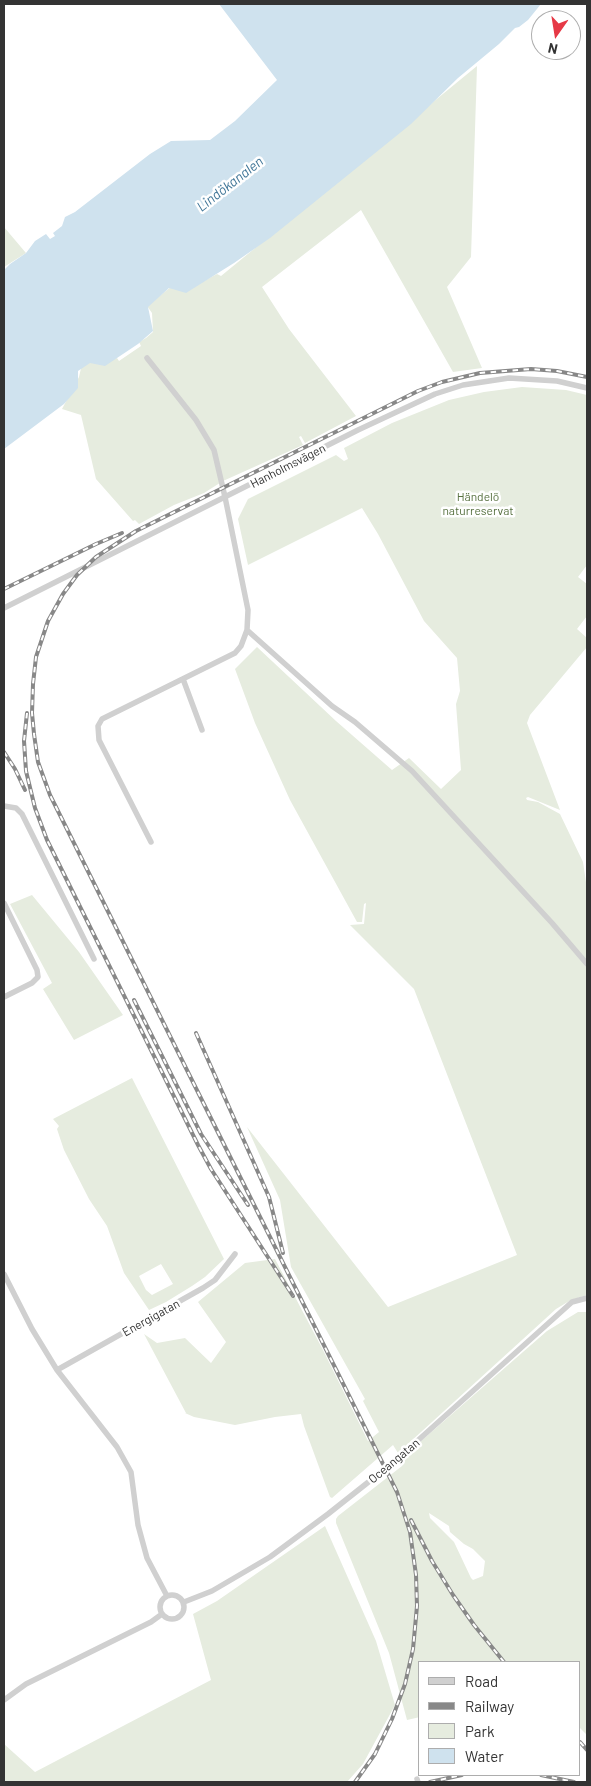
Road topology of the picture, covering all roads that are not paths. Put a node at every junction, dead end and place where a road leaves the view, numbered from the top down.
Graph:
1 (147, 358) dead end
2 (587, 388) edge
3 (225, 497) junction
4 (4, 608) edge
5 (248, 630) junction
6 (183, 679) junction
7 (202, 730) dead end
8 (4, 806) edge
9 (151, 842) dead end
10 (4, 903) edge
11 (94, 959) dead end
12 (587, 964) edge
13 (4, 997) edge
14 (235, 1254) dead end
15 (4, 1274) edge
16 (587, 1298) edge
17 (57, 1370) junction
18 (167, 1596) junction
19 (184, 1602) junction
20 (162, 1614) junction
21 (4, 1700) edge

1 - 3 street
2 - 3 street, Hanholmsvägen
3 - 4 street, Hanholmsvägen
3 - 5 street
5 - 6 street
5 - 12 street
6 - 7 street
6 - 9 street
8 - 11 street
10 - 13 street
14 - 17 street, Energigatan
15 - 17 street
16 - 19 street, Oceangatan
17 - 18 street
18 - 19 street
18 - 20 street
19 - 20 street
20 - 21 street

